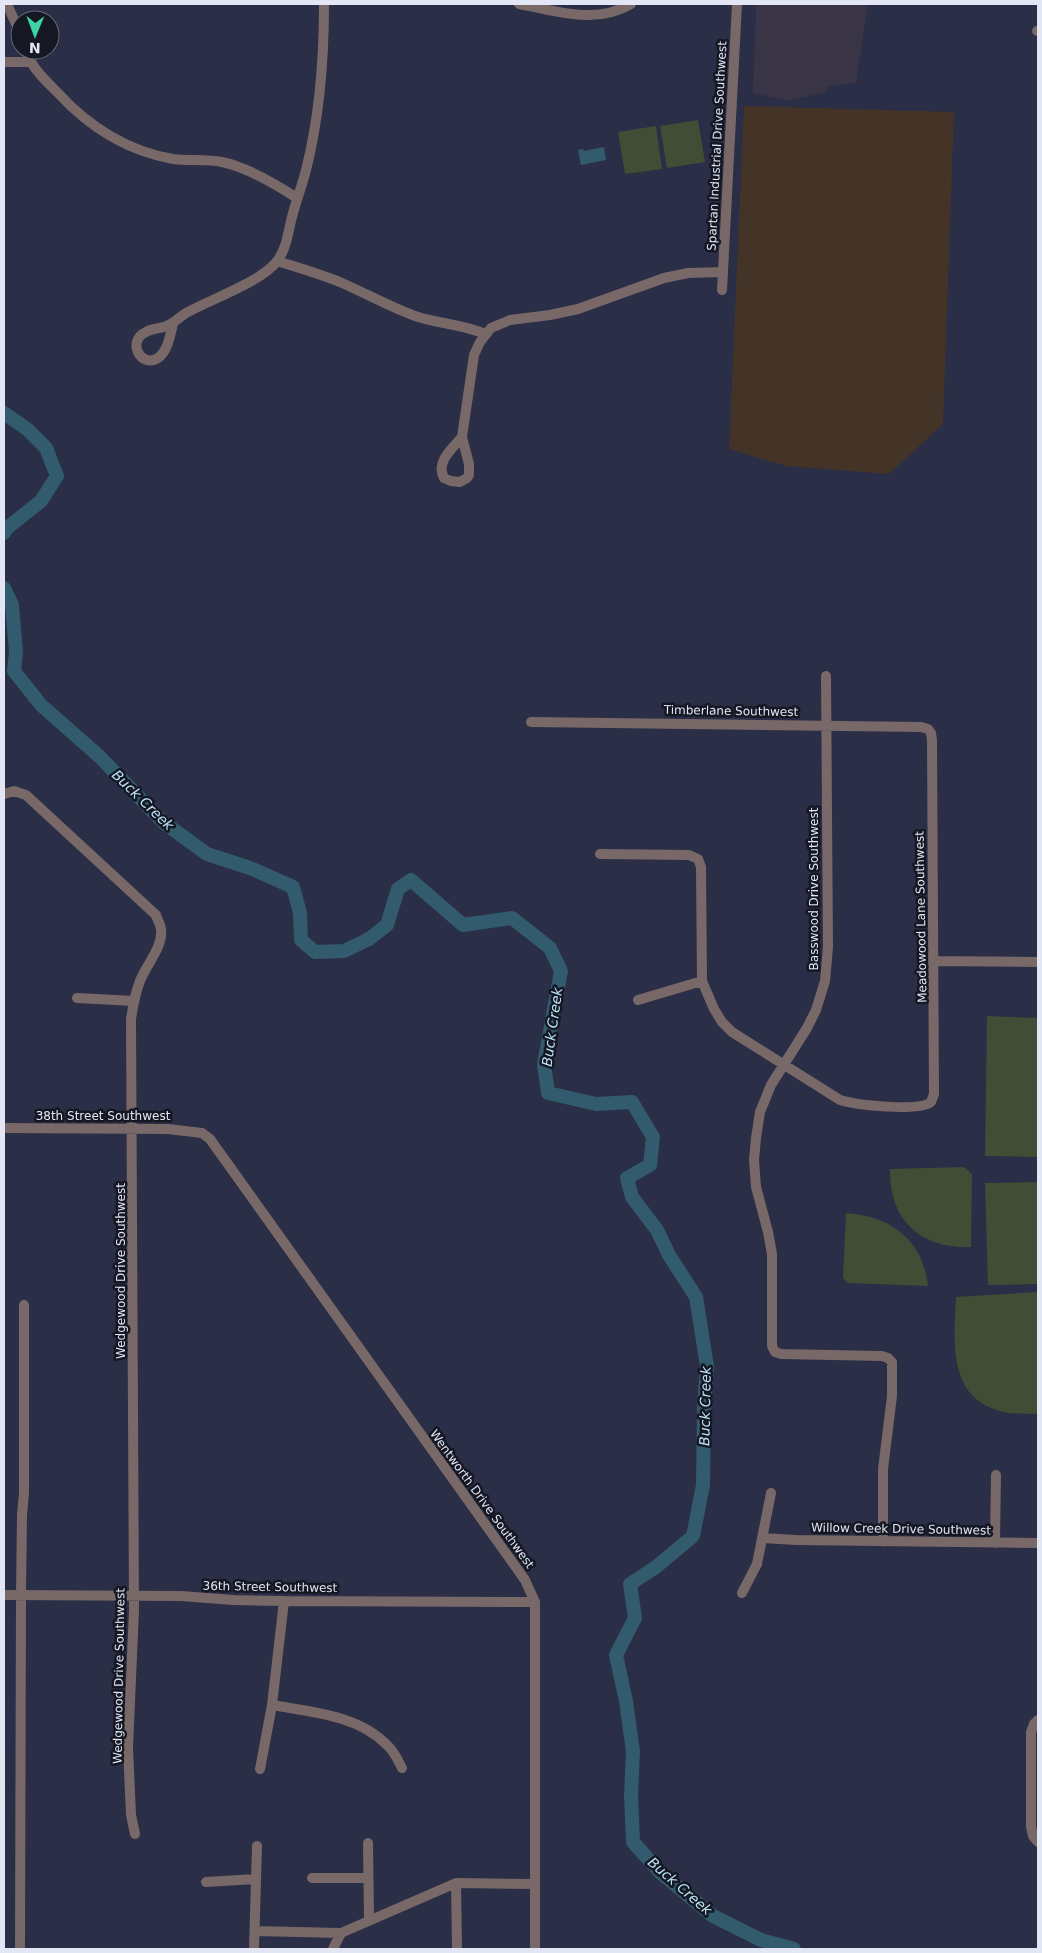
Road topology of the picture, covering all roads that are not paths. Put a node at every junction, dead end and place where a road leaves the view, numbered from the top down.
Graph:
1 (324, 4) edge
2 (519, 4) edge
3 (631, 4) edge
4 (737, 4) edge
5 (4, 62) edge
6 (29, 62) joint
7 (297, 198) junction
8 (277, 261) junction
9 (723, 272) junction
10 (722, 290) dead end
11 (173, 324) dead end
12 (485, 334) junction
13 (462, 437) dead end
14 (826, 676) dead end
15 (531, 722) dead end
16 (826, 725) junction
17 (930, 731) joint
18 (4, 794) edge
19 (600, 854) dead end
20 (934, 961) junction
21 (1038, 962) edge
22 (702, 981) junction
23 (77, 998) dead end
24 (638, 1000) dead end
25 (134, 1001) junction
26 (782, 1065) junction
27 (4, 1128) edge
28 (131, 1128) junction
29 (202, 1133) joint
30 (24, 1305) dead end
31 (996, 1475) dead end
32 (771, 1493) dead end
33 (764, 1538) junction
34 (882, 1542) junction
35 (995, 1542) junction
36 (1038, 1543) edge
37 (742, 1593) dead end
38 (4, 1595) edge
39 (21, 1595) junction
40 (133, 1596) junction
41 (284, 1601) junction
42 (535, 1602) junction
43 (272, 1705) junction
44 (1038, 1720) edge
45 (402, 1768) dead end
46 (260, 1769) dead end
47 (135, 1834) dead end
48 (1037, 1841) edge
49 (368, 1844) dead end
50 (256, 1846) dead end
51 (312, 1878) dead end
52 (367, 1878) junction
53 (256, 1880) junction
54 (206, 1882) dead end
55 (456, 1883) junction
56 (535, 1884) junction
57 (369, 1919) junction
58 (255, 1931) junction
59 (341, 1932) junction
60 (20, 1949) edge
61 (254, 1949) edge
62 (333, 1949) edge
63 (457, 1949) edge
64 (535, 1949) edge

1 - 7 street
2 - 3 street
4 - 9 street, Spartan Industrial Drive Southwest
5 - 6 street
6 - 7 street
7 - 8 street
8 - 11 street
8 - 12 street
9 - 10 street, Spartan Industrial Drive Southwest
9 - 12 street
12 - 13 street
14 - 16 street, Basswood Drive Southwest
15 - 16 street, Timberlane Southwest
16 - 17 street, Timberlane Southwest
16 - 26 street, Basswood Drive Southwest
17 - 20 street, Meadowood Lane Southwest
18 - 25 street, Wedgewood Drive Southwest
19 - 22 street
20 - 21 street
20 - 26 street, Meadowood Lane Southwest
22 - 24 street
22 - 26 street
23 - 25 street
25 - 28 street, Wedgewood Drive Southwest
26 - 34 street, Basswood Drive Southwest
27 - 28 street, 38th Street Southwest
28 - 29 street, 38th Street Southwest
28 - 40 street, Wedgewood Drive Southwest
29 - 42 street, Wentworth Drive Southwest
30 - 39 street
31 - 35 street
32 - 33 street
33 - 34 street, Willow Creek Drive Southwest
33 - 37 street
34 - 35 street, Willow Creek Drive Southwest
35 - 36 street, Willow Creek Drive Southwest
38 - 39 street, 36th Street Southwest
39 - 40 street, 36th Street Southwest
39 - 60 street
40 - 41 street, 36th Street Southwest
40 - 47 street, Wedgewood Drive Southwest
41 - 42 street, 36th Street Southwest
41 - 43 street
42 - 56 street, Wentworth Drive Southwest
43 - 45 street
43 - 46 street
44 - 48 street
49 - 52 street
50 - 53 street
51 - 52 street
52 - 57 street
53 - 54 street
53 - 58 street
55 - 56 street
55 - 57 street
55 - 63 street
56 - 64 street, Wentworth Drive Southwest
57 - 59 street
58 - 59 street
58 - 61 street
59 - 62 street

